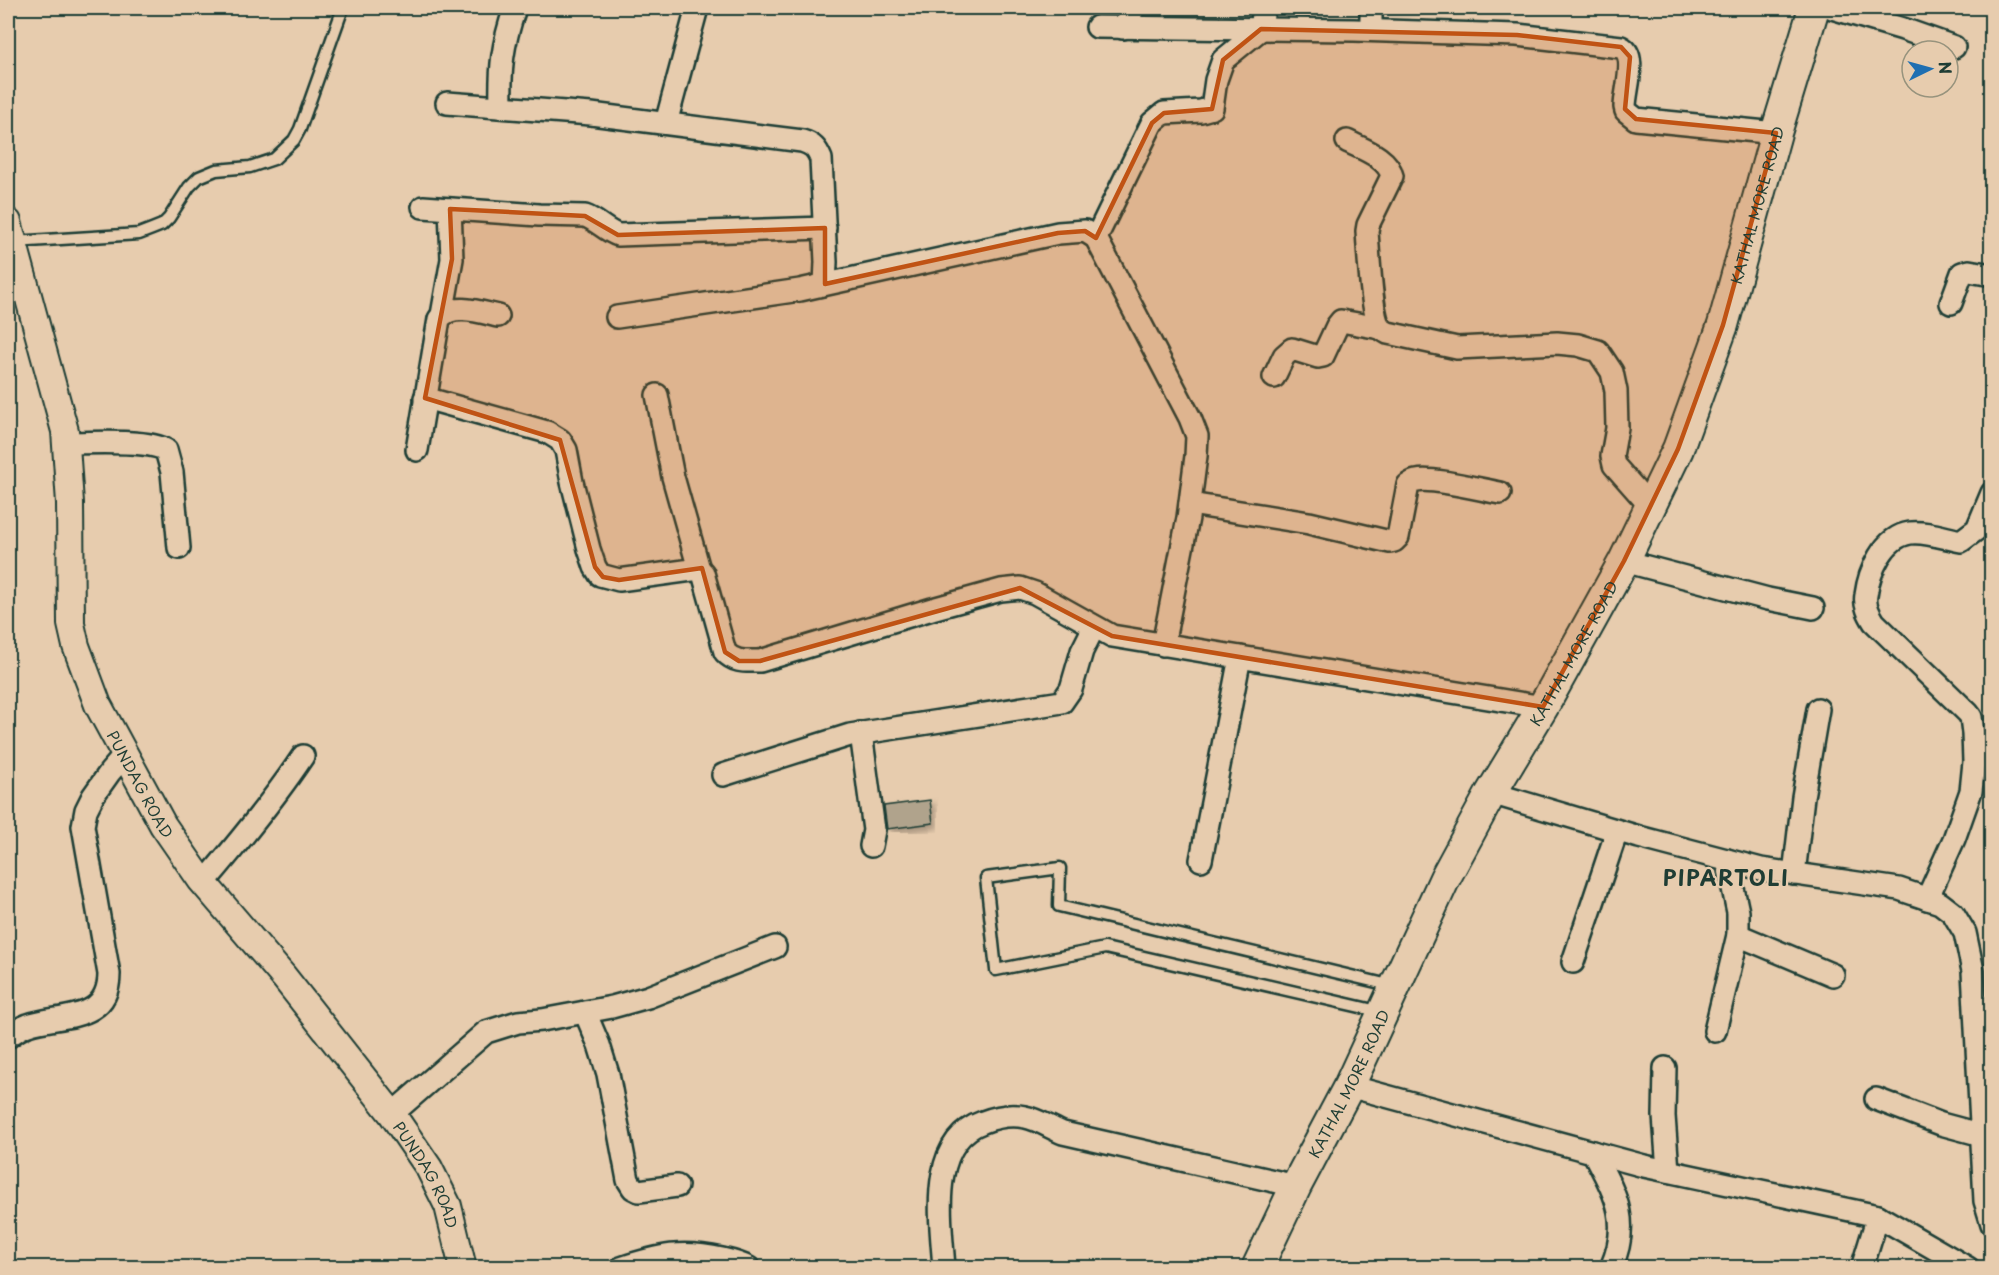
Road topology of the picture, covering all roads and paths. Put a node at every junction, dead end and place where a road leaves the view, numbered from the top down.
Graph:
1 (343, 8) edge
2 (515, 8) edge
3 (697, 8) edge
4 (1134, 8) edge
5 (1264, 8) edge
6 (1371, 8) edge
7 (1814, 8) edge
8 (1832, 8) edge
9 (1097, 27) dead end
10 (1123, 28) junction
11 (1261, 29) junction
12 (1371, 30) junction
13 (1931, 39) edge
14 (447, 103) dead end
15 (501, 107) junction
16 (666, 123) junction
17 (1776, 133) junction
18 (1347, 141) dead end
19 (423, 207) dead end
20 (450, 209) junction
21 (825, 228) junction
22 (10, 232) edge
23 (1096, 238) junction
24 (1992, 275) edge
25 (825, 284) junction
26 (1951, 303) dead end
27 (442, 315) junction
28 (498, 316) dead end
29 (617, 317) dead end
30 (1380, 328) junction
31 (1274, 377) dead end
32 (657, 395) dead end
33 (425, 398) junction
34 (66, 443) junction
35 (417, 450) dead end
36 (1500, 493) dead end
37 (1992, 493) edge
38 (1190, 504) junction
39 (1651, 507) junction
40 (1992, 537) edge
41 (1961, 541) junction
42 (179, 548) dead end
43 (1624, 561) junction
44 (699, 569) junction
45 (1813, 608) dead end
46 (1094, 627) junction
47 (1163, 645) junction
48 (1240, 657) junction
49 (1543, 707) junction
50 (1818, 709) dead end
51 (861, 733) junction
52 (124, 756) junction
53 (303, 756) dead end
54 (723, 775) dead end
55 (1491, 793) junction
56 (1617, 831) junction
57 (871, 846) dead end
58 (1202, 860) dead end
59 (1727, 860) junction
60 (1794, 874) junction
61 (204, 884) junction
62 (1927, 898) junction
63 (1738, 935) junction
64 (775, 947) dead end
65 (1573, 962) dead end
66 (1833, 975) dead end
67 (1983, 984) edge
68 (1390, 999) junction
69 (585, 1012) junction
70 (1715, 1031) dead end
71 (8, 1037) edge
72 (1665, 1068) dead end
73 (1349, 1086) junction
74 (1876, 1099) dead end
75 (392, 1114) junction
76 (1982, 1135) junction
77 (1593, 1152) junction
78 (1668, 1171) junction
79 (677, 1186) dead end
80 (1296, 1186) junction
81 (1878, 1216) junction
82 (1992, 1224) edge
83 (463, 1268) edge
84 (621, 1268) edge
85 (749, 1268) edge
86 (944, 1268) edge
87 (1257, 1268) edge
88 (1611, 1268) edge
89 (1862, 1268) edge
90 (1968, 1268) edge

1 - 22 lane
2 - 15 street
3 - 16 street
4 - 10 street
5 - 11 street
6 - 12 street
7 - 17 main road, KATHAL MORE ROAD
8 - 13 street
9 - 10 street
10 - 11 street
11 - 12 street
11 - 23 street
12 - 17 street
14 - 15 street
15 - 16 street
16 - 21 street
17 - 39 main road, KATHAL MORE ROAD
18 - 30 street
19 - 20 street
20 - 21 street
20 - 27 street
21 - 25 street
22 - 34 street, PUNDAG ROAD
23 - 25 street
23 - 38 street
24 - 26 street
25 - 29 street
27 - 28 street
27 - 33 street
30 - 31 street
30 - 39 street
32 - 44 street
33 - 35 street
33 - 44 street
34 - 42 street
34 - 52 street, PUNDAG ROAD
36 - 38 street
37 - 41 street
38 - 47 street
39 - 43 main road, KATHAL MORE ROAD
40 - 41 street
41 - 62 street
43 - 45 street
43 - 49 main road, KATHAL MORE ROAD
44 - 46 street
46 - 47 street
46 - 51 street
47 - 48 street
48 - 49 street
48 - 58 street
49 - 55 main road, KATHAL MORE ROAD
50 - 60 street
51 - 54 street
51 - 57 street
52 - 61 street, PUNDAG ROAD
52 - 71 street
53 - 61 street
55 - 56 street
55 - 68 main road, KATHAL MORE ROAD
56 - 59 street
56 - 65 street
59 - 60 street
59 - 63 street
60 - 62 street
61 - 75 street, PUNDAG ROAD
62 - 67 street
63 - 66 street
63 - 70 street
64 - 69 street
67 - 76 street
68 - 68 lane
68 - 73 main road, KATHAL MORE ROAD
69 - 75 street
69 - 79 street
72 - 78 street
73 - 77 street
73 - 80 main road, KATHAL MORE ROAD
74 - 76 street
75 - 83 street, PUNDAG ROAD
76 - 82 street
77 - 78 street
77 - 88 street
78 - 81 street
80 - 86 street
80 - 87 main road, KATHAL MORE ROAD
81 - 89 street
81 - 90 street
84 - 85 street

